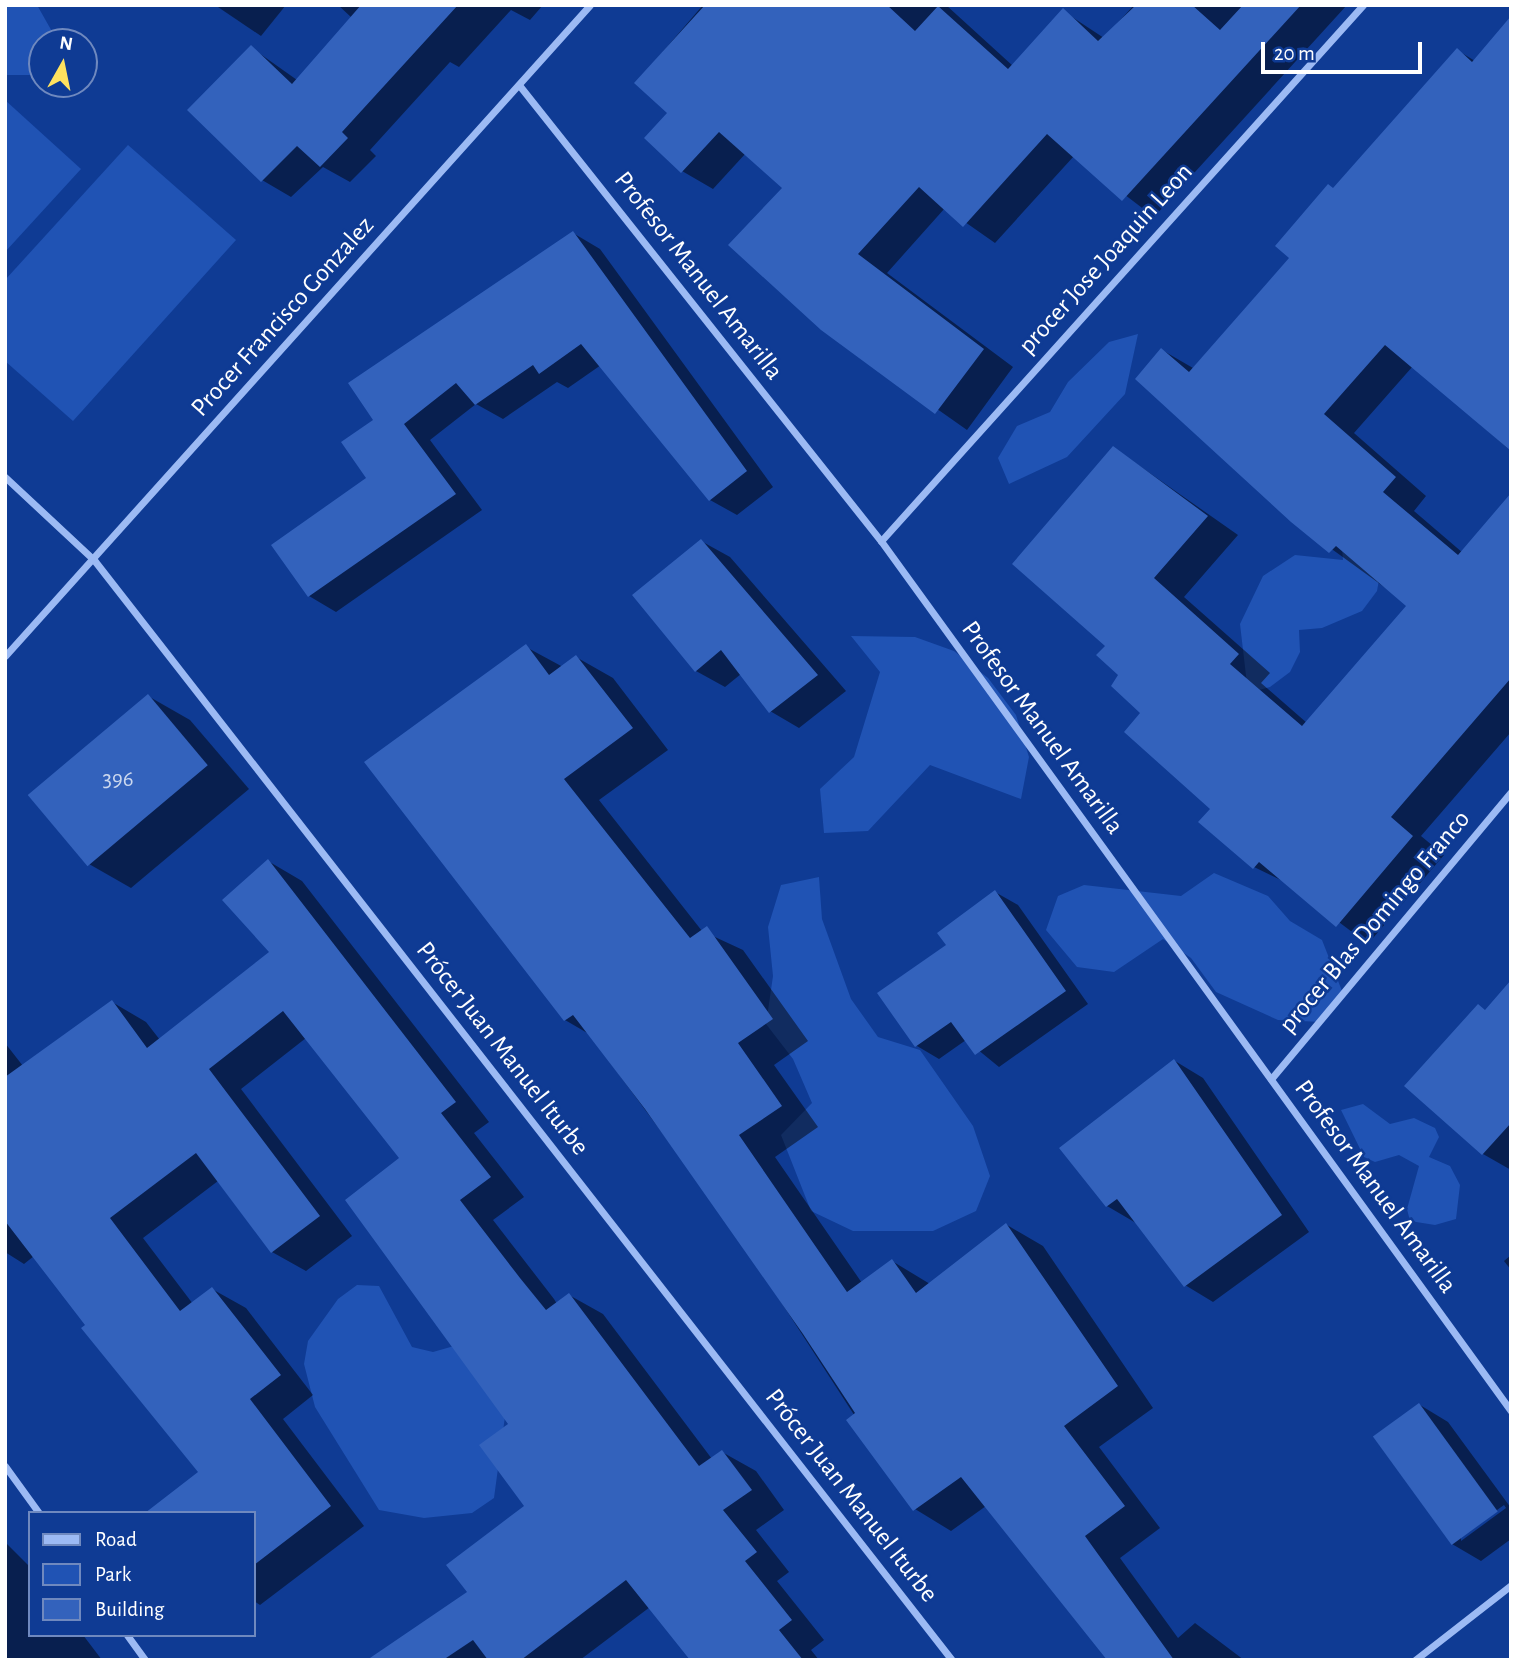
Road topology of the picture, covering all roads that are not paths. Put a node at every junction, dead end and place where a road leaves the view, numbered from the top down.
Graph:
1 (590, 5) edge
2 (1363, 5) edge
3 (519, 85) junction
4 (5, 477) edge
5 (881, 541) junction
6 (94, 560) junction
7 (5, 656) edge
8 (1511, 792) edge
9 (1270, 1079) junction
10 (1511, 1411) edge
11 (5, 1466) edge
12 (38, 1511) edge
13 (1511, 1586) edge
14 (128, 1637) edge
15 (145, 1660) edge
16 (952, 1660) edge
17 (1415, 1660) edge

1 - 3 street, Procer Francisco Gonzalez
2 - 5 street, procer Jose Joaquin Leon
3 - 5 street, Profesor Manuel Amarilla
3 - 6 street, Procer Francisco Gonzalez
4 - 6 street, Prócer Juan Manuel Iturbe
5 - 9 street, Profesor Manuel Amarilla
6 - 7 street, Procer Francisco Gonzalez
6 - 16 street, Prócer Juan Manuel Iturbe
8 - 9 street, procer Blas Domingo Franco
9 - 10 street, Profesor Manuel Amarilla
11 - 12 street
13 - 17 street
14 - 15 street

